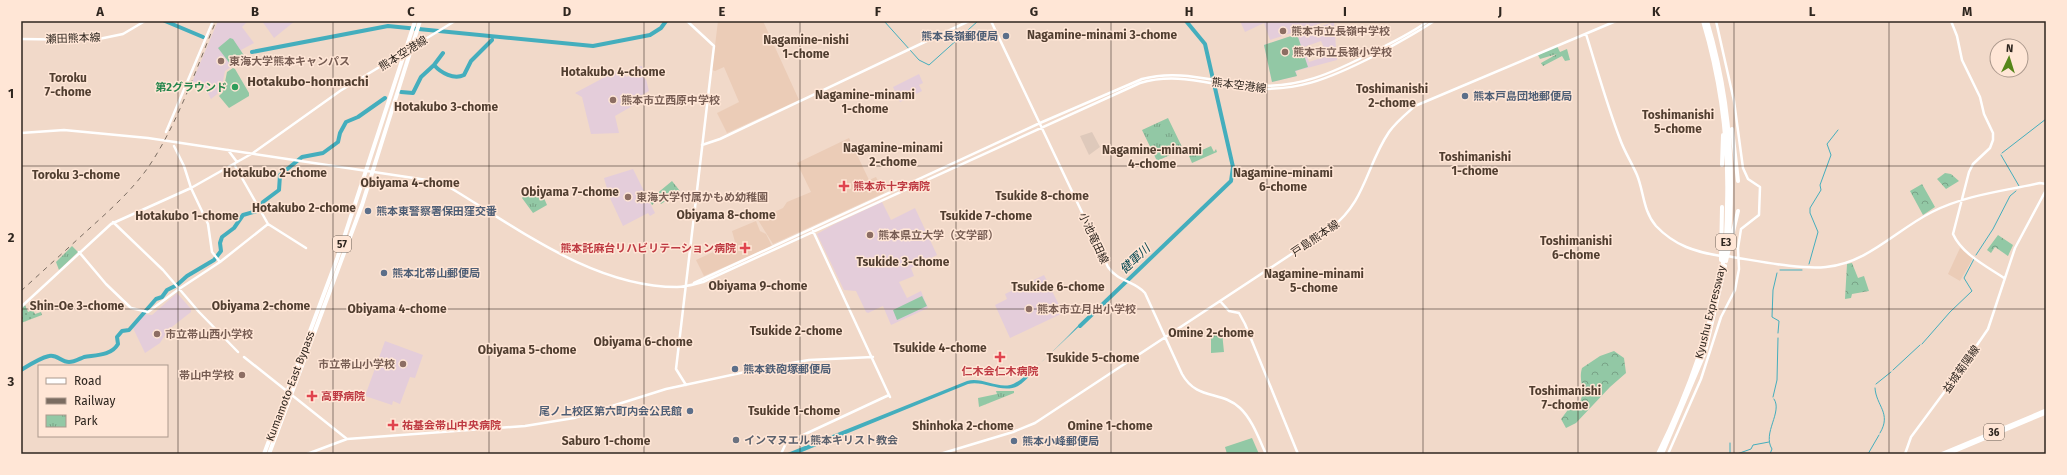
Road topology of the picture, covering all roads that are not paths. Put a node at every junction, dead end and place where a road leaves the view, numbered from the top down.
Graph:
1 (145, 21) edge
2 (214, 21) edge
3 (455, 21) edge
4 (687, 21) edge
5 (968, 21) edge
6 (991, 21) edge
7 (1428, 21) edge
8 (1434, 21) edge
9 (1616, 21) edge
10 (1703, 21) edge
11 (1707, 21) edge
12 (1716, 21) edge
13 (1951, 21) edge
14 (417, 22) edge
15 (414, 31) junction
16 (1586, 34) junction
17 (21, 39) edge
18 (411, 48) junction
19 (406, 51) junction
20 (1722, 83) junction
21 (1724, 121) junction
22 (1041, 125) junction
23 (166, 132) dead end
24 (21, 133) edge
25 (702, 145) junction
26 (174, 146) dead end
27 (228, 150) junction
28 (253, 153) junction
29 (236, 163) junction
30 (1722, 165) dead end
31 (365, 171) junction
32 (372, 172) junction
33 (1738, 181) dead end
34 (2046, 184) edge
35 (191, 188) junction
36 (2046, 190) edge
37 (1961, 200) junction
38 (1722, 207) dead end
39 (1738, 211) dead end
40 (113, 222) junction
41 (268, 224) junction
42 (813, 231) junction
43 (306, 248) dead end
44 (79, 252) junction
45 (1739, 258) junction
46 (1726, 261) junction
47 (220, 262) junction
48 (2004, 278) junction
49 (686, 286) junction
50 (178, 288) junction
51 (1220, 301) junction
52 (1715, 302) junction
53 (21, 307) edge
54 (1165, 336) junction
55 (238, 352) dead end
56 (244, 357) dead end
57 (873, 357) junction
58 (686, 385) junction
59 (290, 395) junction
60 (2046, 410) edge
61 (2046, 413) edge
62 (347, 439) junction
63 (264, 454) edge
64 (269, 454) edge
65 (306, 454) edge
66 (781, 454) edge
67 (940, 454) edge
68 (1266, 454) edge
69 (1298, 454) edge
70 (1658, 454) edge
71 (1662, 454) edge
72 (1668, 454) edge
73 (1905, 454) edge
74 (1941, 454) edge
75 (1948, 454) edge

1 - 17 street, 瀬田熊本線
2 - 23 street
3 - 18 street, 熊本空港線
4 - 25 street
5 - 25 street
6 - 22 street
7 - 22 street, 熊本空港線
8 - 22 street, 熊本空港線
9 - 16 street, 戸島熊本線
10 - 21 highway, Kyushu Expressway / E3
11 - 20 highway, Kyushu Expressway / E3
12 - 45 street
13 - 37 street
14 - 15 highway, Kumamoto-East Bypass / 57
15 - 18 highway, Kumamoto-East Bypass / 57
15 - 19 highway, Kumamoto-East Bypass / 57
16 - 45 street
16 - 51 street, 戸島熊本線
18 - 19 street, 熊本空港線
18 - 32 highway, Kumamoto-East Bypass / 57
19 - 28 street, 熊本空港線
19 - 31 highway, Kumamoto-East Bypass / 57
20 - 33 highway
20 - 46 highway, Kyushu Expressway / E3
21 - 30 highway
21 - 52 highway, Kyushu Expressway / E3
22 - 42 street
22 - 49 street
22 - 54 street, 小池竜田線
24 - 27 street
25 - 49 street
26 - 35 street
27 - 28 street
27 - 29 street
28 - 29 street, 熊本空港線
28 - 31 street
29 - 35 street, 熊本空港線
29 - 41 street
31 - 32 street
31 - 59 highway, Kumamoto-East Bypass / 57
32 - 49 street
32 - 59 highway, Kumamoto-East Bypass / 57
34 - 37 street
35 - 40 street, 熊本空港線
35 - 47 street
36 - 48 street, 益城菊陽線
37 - 45 street
37 - 48 street
38 - 52 highway
39 - 46 highway
40 - 44 street, 熊本空港線
40 - 50 street
41 - 43 street
41 - 47 street
42 - 49 street
42 - 57 street
44 - 50 street
44 - 53 street, 熊本空港線
45 - 72 street
46 - 71 highway, Kyushu Expressway / E3
47 - 50 street
48 - 73 street, 益城菊陽線
49 - 58 street
50 - 55 street
51 - 54 street, 戸島熊本線
51 - 69 street
52 - 70 highway, Kyushu Expressway / E3
54 - 67 street, 戸島熊本線
54 - 68 street, 小池竜田線
56 - 59 street
57 - 58 street
57 - 66 street
58 - 62 street
59 - 62 street
59 - 63 highway, Kumamoto-East Bypass / 57
59 - 64 highway, Kumamoto-East Bypass / 57
60 - 74 main road, 36
61 - 75 main road, 36
62 - 65 street

